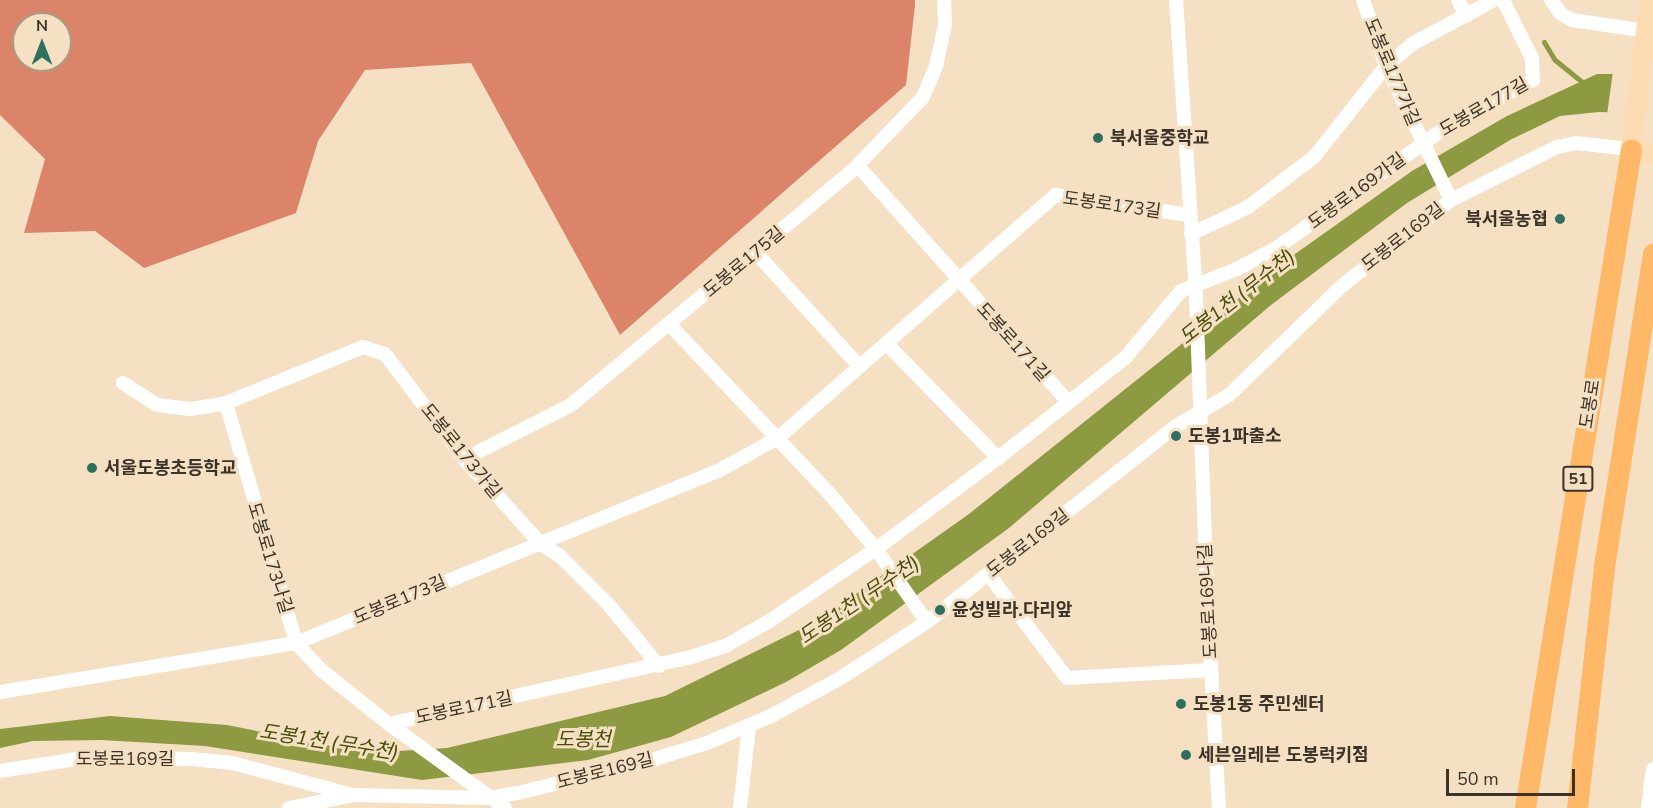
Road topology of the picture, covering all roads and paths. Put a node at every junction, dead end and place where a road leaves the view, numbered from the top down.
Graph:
1 (944, 0) edge
2 (1176, 0) edge
3 (1363, 0) edge
4 (1458, 0) edge
5 (1494, 0) edge
6 (1503, 0) edge
7 (1551, 0) edge
8 (1650, 0) edge
9 (1466, 16) junction
10 (1646, 36) junction
11 (1386, 66) junction
12 (1633, 139) junction
13 (1424, 146) junction
14 (1653, 154) edge
15 (858, 166) junction
16 (1449, 196) junction
17 (1190, 215) junction
18 (1191, 234) junction
19 (756, 253) junction
20 (1653, 254) edge
21 (957, 281) junction
22 (1196, 289) junction
23 (670, 325) junction
24 (886, 343) junction
25 (860, 367) junction
26 (123, 383) dead end
27 (226, 403) junction
28 (1069, 403) junction
29 (1202, 412) junction
30 (778, 438) junction
31 (998, 458) junction
32 (464, 459) junction
33 (542, 545) junction
34 (878, 552) junction
35 (989, 575) junction
36 (925, 618) junction
37 (296, 644) junction
38 (658, 666) junction
39 (1211, 670) junction
40 (0, 692) edge
41 (389, 724) junction
42 (749, 726) junction
43 (1653, 769) edge
44 (0, 771) edge
45 (354, 795) junction
46 (485, 795) junction
47 (289, 808) edge
48 (505, 808) edge
49 (740, 808) edge
50 (1219, 808) edge
51 (1525, 808) edge
52 (1577, 808) edge
53 (1648, 808) edge

1 - 15 street, 도봉로175길
2 - 17 street
3 - 11 street, 도봉로177가길
4 - 9 street
5 - 9 street
6 - 13 street, 도봉로177길
7 - 10 street
8 - 10 main road, 도봉로 / 51
9 - 11 street
10 - 12 main road, 도봉로 / 51
11 - 13 street, 도봉로177가길
11 - 18 street
12 - 14 main road
12 - 16 street, 도봉로169길
12 - 51 main road, 도봉로 / 51
13 - 16 street, 도봉로177가길
13 - 22 street, 도봉로169가길
15 - 19 street, 도봉로175길
15 - 21 street
16 - 29 street, 도봉로169길
17 - 18 street
17 - 21 street, 도봉로173길
18 - 22 street
19 - 23 street, 도봉로175길
19 - 25 street
20 - 52 main road, 51
21 - 24 street, 도봉로173길
21 - 28 street, 도봉로171길
22 - 28 street, 도봉로171길
22 - 29 street, 도봉로169나길
23 - 30 street
23 - 32 street, 도봉로175길
24 - 25 street, 도봉로173길
24 - 31 street
25 - 30 street, 도봉로173길
26 - 27 street
27 - 32 street, 도봉로173가길
27 - 37 street, 도봉로173나길
28 - 31 street, 도봉로171길
29 - 35 street, 도봉로169길
29 - 39 street, 도봉로169나길
30 - 33 street, 도봉로173길
30 - 34 street
31 - 34 street, 도봉로171길
32 - 33 street, 도봉로173가길
33 - 37 street, 도봉로173길
33 - 38 street
34 - 36 street
34 - 38 street, 도봉로171길
35 - 36 street, 도봉로169길
35 - 39 street
36 - 42 street, 도봉로169길
37 - 40 street, 도봉로173길
37 - 41 street
38 - 41 street, 도봉로171길
39 - 50 street, 도봉로169나길
41 - 46 street
42 - 46 street, 도봉로169길
42 - 49 street
43 - 53 street
44 - 45 street, 도봉로169길
45 - 46 street, 도봉로169길
45 - 47 street, 도봉로169길
46 - 48 street

